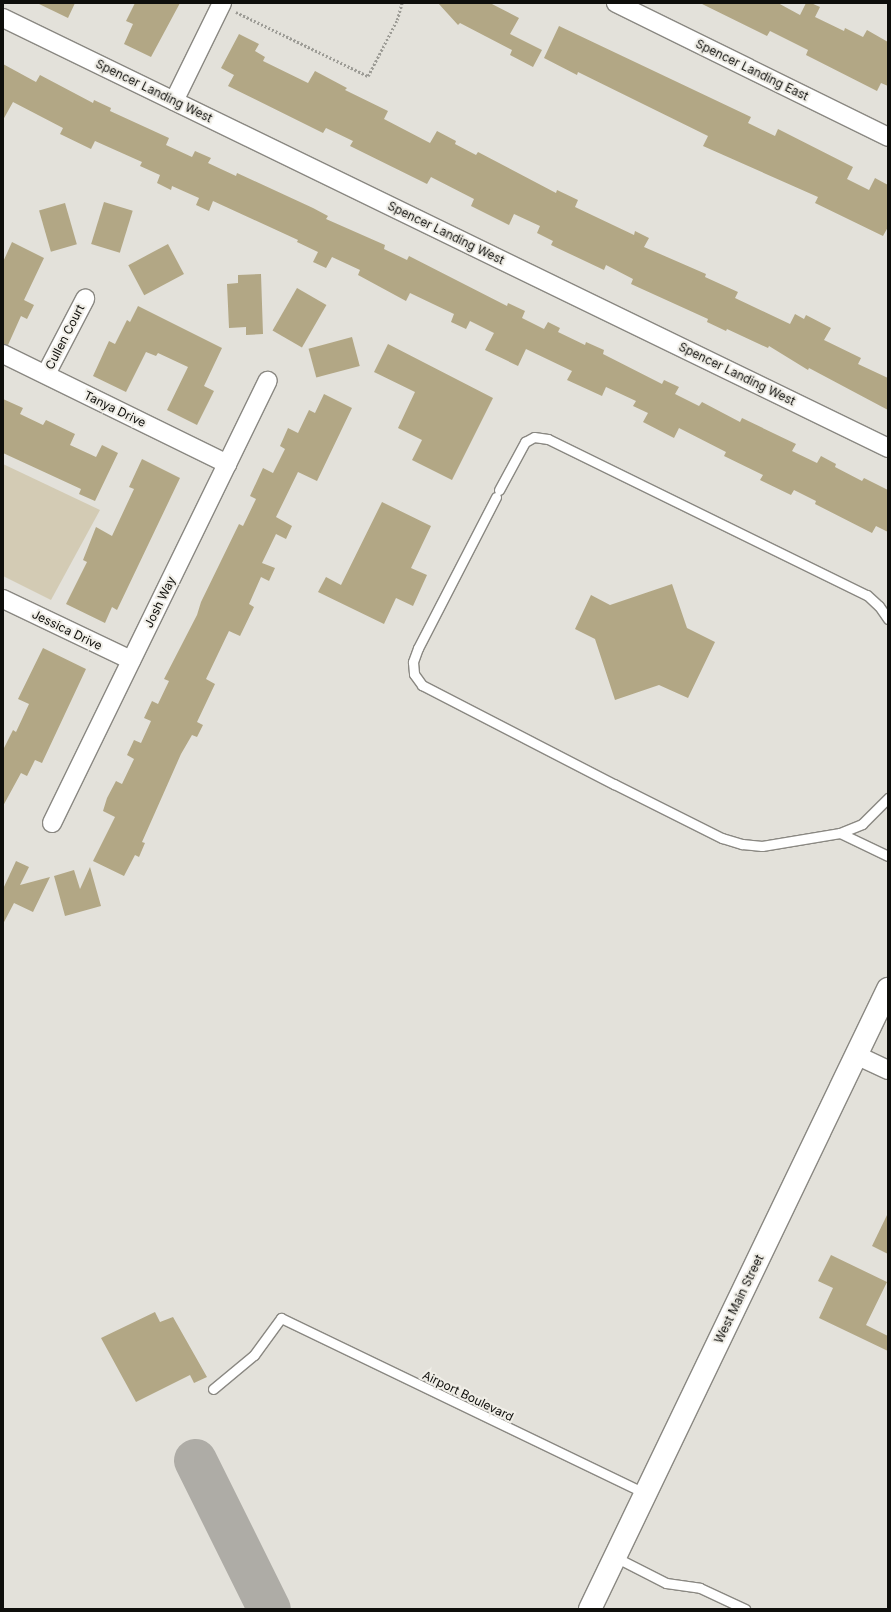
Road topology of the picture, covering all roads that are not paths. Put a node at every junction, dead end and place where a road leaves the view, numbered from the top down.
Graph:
1 (616, 3) edge
2 (222, 4) edge
3 (3, 18) edge
4 (174, 101) junction
5 (888, 137) edge
6 (84, 299) dead end
7 (3, 354) edge
8 (46, 374) junction
9 (268, 381) dead end
10 (888, 448) edge
11 (228, 464) junction
12 (3, 599) edge
13 (888, 619) edge
14 (131, 660) junction
15 (888, 798) edge
16 (52, 823) dead end
17 (840, 833) junction
18 (888, 856) edge
19 (888, 989) edge
20 (856, 1055) junction
21 (888, 1070) edge
22 (213, 1389) dead end
23 (645, 1493) junction
24 (615, 1557) junction
25 (590, 1609) edge
26 (744, 1609) edge

1 - 5 street, Spencer Landing East
2 - 4 street
3 - 4 street, Spencer Landing West
4 - 10 street, Spencer Landing West
6 - 8 street, Cullen Court
7 - 8 street, Tanya Drive
8 - 11 street, Tanya Drive
9 - 11 street, Josh Way
11 - 14 street, Josh Way
12 - 14 street, Jessica Drive
13 - 17 lane
14 - 16 street, Josh Way
15 - 17 lane
17 - 18 lane
19 - 20 main road, West Main Street
20 - 21 street
20 - 23 main road, West Main Street
22 - 23 lane, Airport Boulevard
23 - 24 main road, West Main Street
24 - 25 main road, West Main Street
24 - 26 lane

